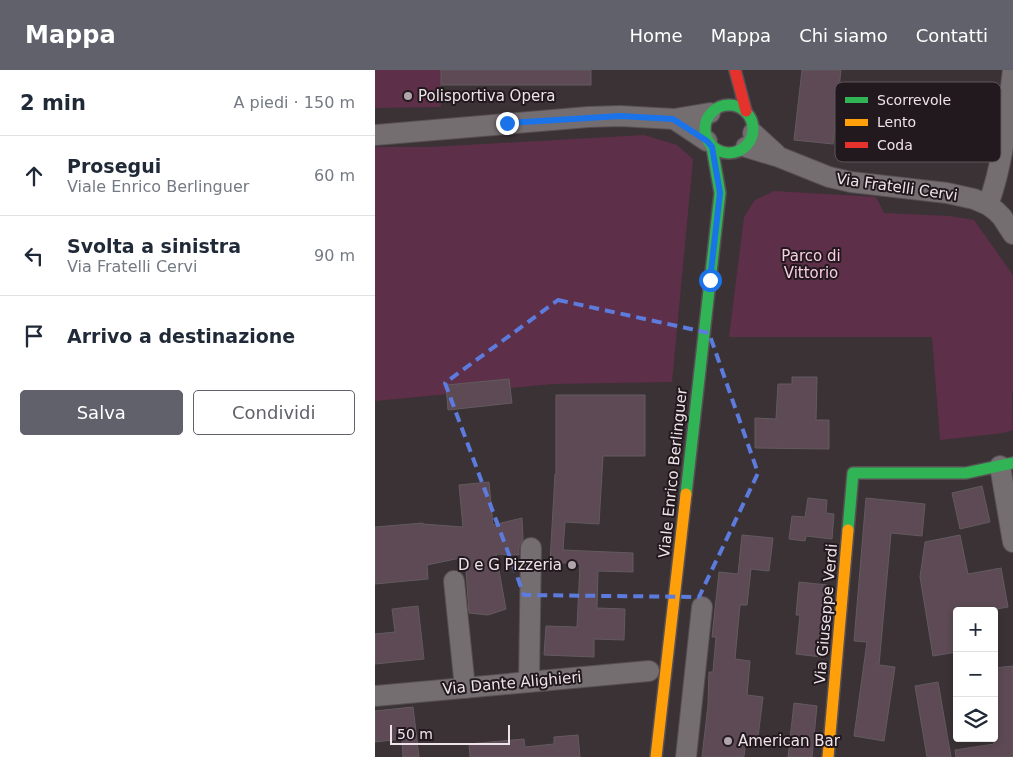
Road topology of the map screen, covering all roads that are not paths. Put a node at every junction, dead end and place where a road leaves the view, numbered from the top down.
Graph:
1 (1013, 70) edge
2 (735, 71) edge
3 (713, 110) junction
4 (746, 111) junction
5 (673, 119) junction
6 (375, 135) edge
7 (710, 144) junction
8 (746, 144) junction
9 (720, 193) junction
10 (988, 205) junction
11 (1013, 234) edge
12 (1006, 465) edge
13 (1013, 542) edge
14 (531, 548) dead end
15 (453, 581) dead end
16 (702, 607) dead end
17 (649, 671) dead end
18 (529, 682) junction
19 (465, 688) junction
20 (375, 696) edge
21 (658, 754) edge
22 (686, 757) edge
23 (828, 757) edge

1 - 10 street
2 - 3 street
2 - 4 street
3 - 4 street
3 - 5 street
3 - 7 street
4 - 8 street
5 - 6 street
5 - 7 street
7 - 8 street
7 - 9 street, Viale Enrico Berlinguer
8 - 9 street, Viale Enrico Berlinguer
8 - 10 street, Via Fratelli Cervi
9 - 21 street, Viale Enrico Berlinguer
10 - 11 street
12 - 13 street
12 - 23 street, Via Giuseppe Verdi
14 - 18 street
15 - 19 street
16 - 22 street
17 - 18 street, Via Dante Alighieri
18 - 19 street, Via Dante Alighieri
19 - 20 street, Via Dante Alighieri

